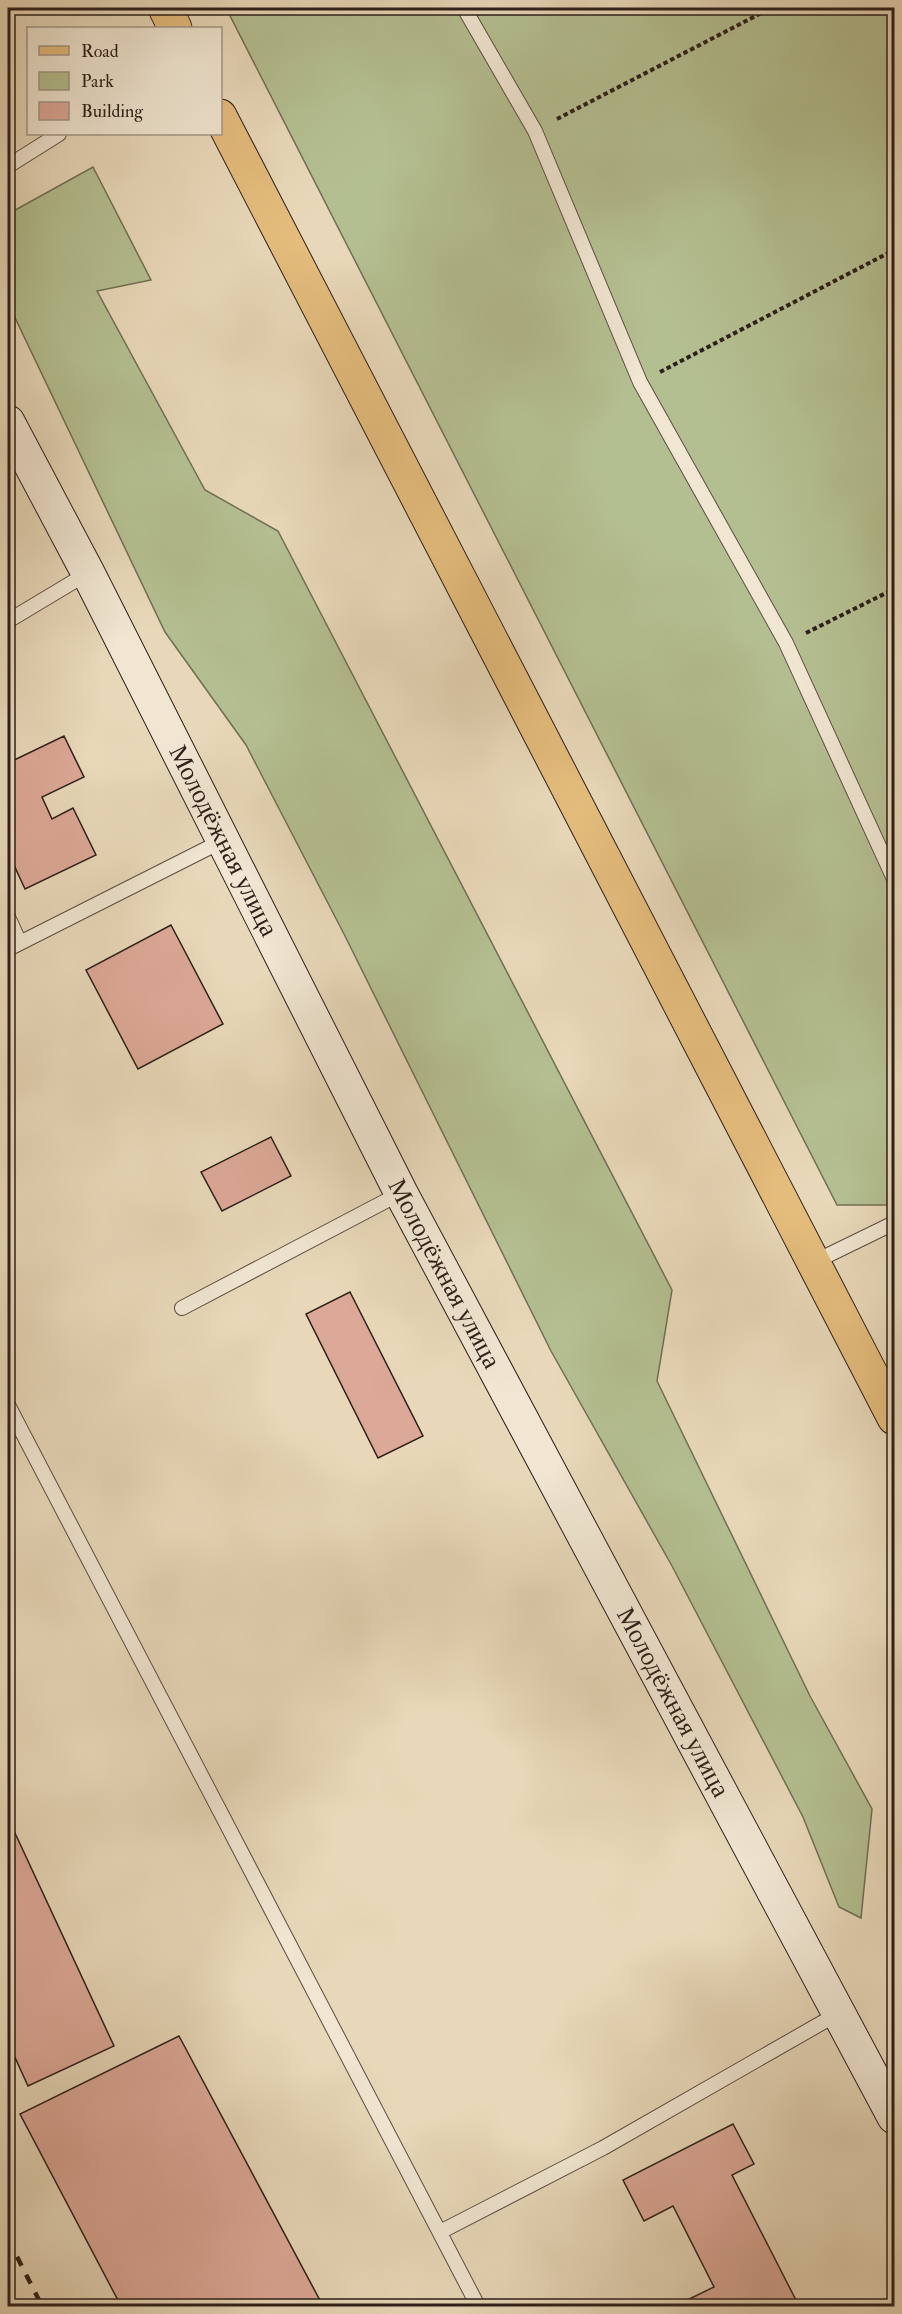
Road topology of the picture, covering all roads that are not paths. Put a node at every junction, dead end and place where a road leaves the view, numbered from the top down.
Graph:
1 (165, 8) edge
2 (464, 8) edge
3 (174, 27) edge
4 (222, 120) edge
5 (57, 135) edge
6 (8, 166) edge
7 (8, 422) edge
8 (88, 573) junction
9 (8, 621) edge
10 (224, 840) junction
11 (894, 879) edge
12 (8, 916) edge
13 (14, 946) edge
14 (401, 1193) junction
15 (894, 1223) edge
16 (814, 1262) junction
17 (182, 1308) dead end
18 (8, 1405) edge
19 (894, 1418) edge
20 (839, 2013) junction
21 (894, 2117) edge
22 (440, 2232) junction
23 (478, 2307) edge

1 - 3 main road
2 - 11 lane
4 - 16 main road
5 - 6 lane
7 - 8 street, Молодёжная улица
8 - 9 lane
8 - 10 street, Молодёжная улица
10 - 13 lane
10 - 14 street, Молодёжная улица
12 - 13 lane
14 - 17 lane
14 - 20 street, Молодёжная улица
15 - 16 lane
16 - 19 main road
18 - 22 lane
20 - 21 street, Молодёжная улица
20 - 22 lane
22 - 23 lane

